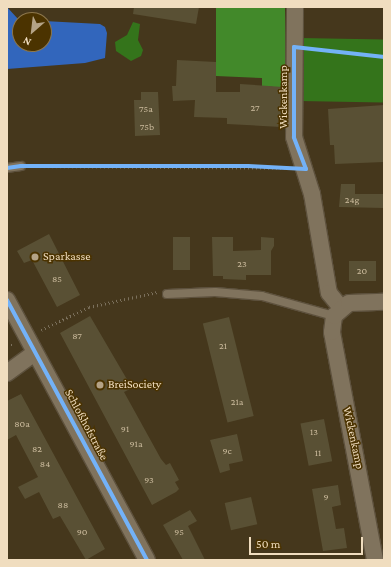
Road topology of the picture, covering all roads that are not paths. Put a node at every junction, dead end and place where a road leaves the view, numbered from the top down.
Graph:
1 (295, 7) edge
2 (21, 166) road end
3 (7, 168) edge
4 (167, 294) road end
5 (7, 300) edge
6 (384, 302) edge
7 (338, 312) junction
8 (35, 353) junction
9 (7, 372) edge
10 (147, 560) edge
11 (375, 560) edge

1 - 7 street, Wickenkamp
2 - 3 lane
4 - 7 lane
5 - 8 street, Schloßhofstraße
6 - 7 street
7 - 11 street, Wickenkamp
8 - 9 street
8 - 10 street, Schloßhofstraße

